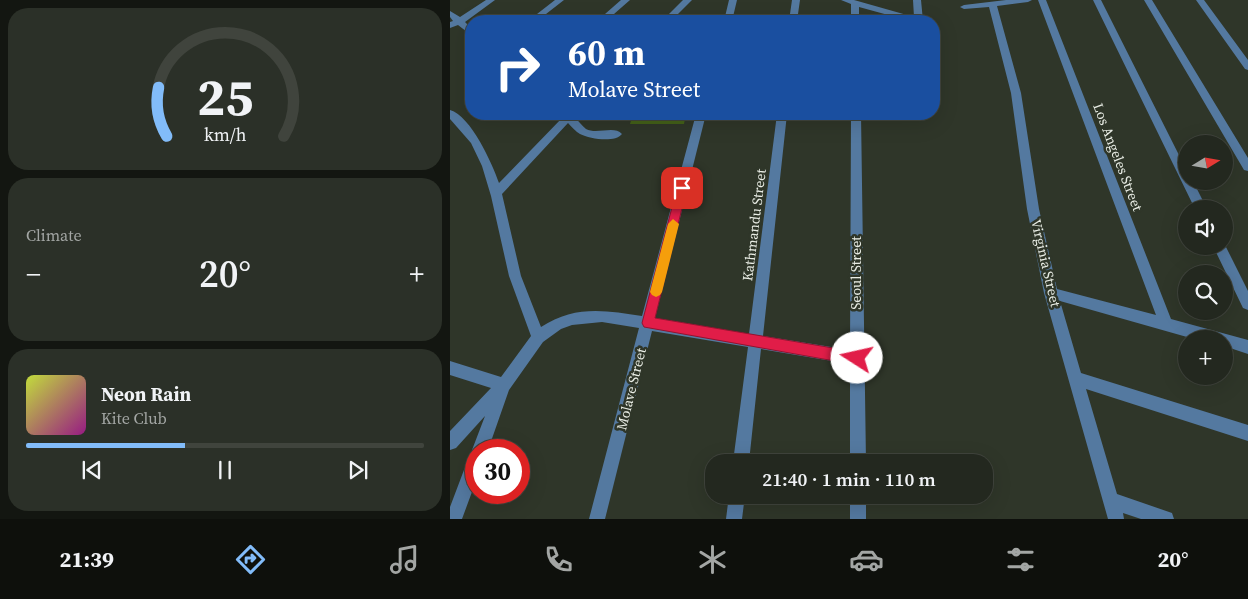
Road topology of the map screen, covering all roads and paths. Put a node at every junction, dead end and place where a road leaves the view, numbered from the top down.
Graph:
1 (491, 0) edge
2 (560, 0) edge
3 (626, 0) edge
4 (688, 0) edge
5 (734, 0) edge
6 (796, 0) edge
7 (845, 0) edge
8 (917, 0) edge
9 (1028, 0) edge
10 (1042, 0) edge
11 (1097, 0) edge
12 (1148, 0) edge
13 (1200, 0) edge
14 (855, 3) junction
15 (992, 4) junction
16 (964, 7) dead end
17 (450, 13) edge
18 (469, 15) edge
19 (540, 15) edge
20 (608, 15) edge
21 (672, 15) edge
22 (730, 15) edge
23 (795, 15) edge
24 (855, 15) edge
25 (897, 15) edge
26 (918, 15) edge
27 (465, 18) edge
28 (460, 21) junction
29 (450, 25) edge
30 (465, 26) edge
31 (1248, 67) edge
32 (450, 113) edge
33 (564, 120) edge
34 (573, 120) edge
35 (700, 120) edge
36 (781, 120) edge
37 (856, 120) edge
38 (617, 134) dead end
39 (1178, 163) edge
40 (1248, 167) edge
41 (496, 192) junction
42 (1224, 255) edge
43 (1051, 292) junction
44 (1248, 304) edge
45 (648, 323) junction
46 (1166, 324) junction
47 (1187, 330) edge
48 (538, 337) junction
49 (755, 341) junction
50 (1233, 343) edge
51 (1248, 347) edge
52 (857, 358) junction
53 (450, 368) edge
54 (1076, 379) junction
55 (504, 385) junction
56 (1248, 433) edge
57 (484, 439) edge
58 (450, 442) edge
59 (742, 454) edge
60 (858, 454) edge
61 (465, 490) edge
62 (1110, 500) junction
63 (736, 504) edge
64 (858, 504) edge
65 (454, 519) edge
66 (598, 519) edge
67 (734, 519) edge
68 (858, 519) edge
69 (1116, 519) edge
70 (1166, 519) edge

1 - 18 street
2 - 19 street
3 - 20 street
4 - 21 street
5 - 22 street
6 - 23 street
7 - 14 street
8 - 26 street
9 - 15 street
10 - 46 street, Los Angeles Street
11 - 39 street
12 - 40 street
13 - 31 street
14 - 24 street
14 - 25 street
15 - 16 street
15 - 43 street, Virginia Street
17 - 28 street
27 - 28 street
28 - 29 street
28 - 30 street
32 - 41 street
33 - 41 street
34 - 38 street
35 - 45 street, Molave Street
36 - 49 street, Kathmandu Street
37 - 52 street, Seoul Street
41 - 48 street
42 - 44 street
43 - 46 street
43 - 54 street, Virginia Street
45 - 48 street
45 - 49 street
45 - 66 street, Molave Street
46 - 47 street
48 - 55 street
49 - 52 street
49 - 59 street, Kathmandu Street
50 - 51 street
52 - 60 street, Seoul Street
53 - 55 street
54 - 56 street
54 - 62 street, Virginia Street
55 - 57 street
55 - 58 street
61 - 65 street
62 - 69 street, Virginia Street
62 - 70 street
63 - 67 street
64 - 68 street

